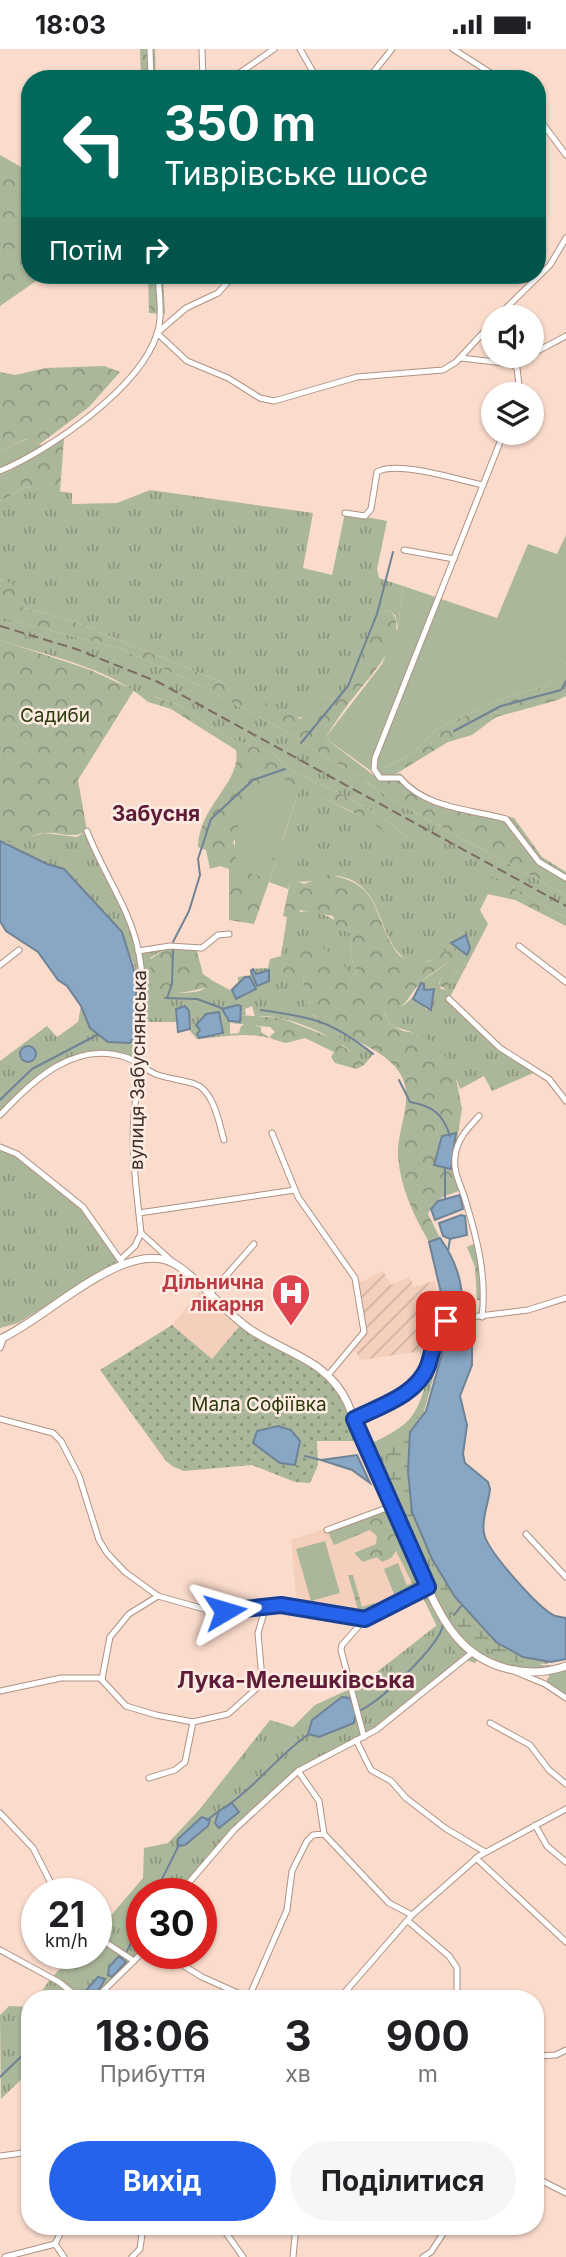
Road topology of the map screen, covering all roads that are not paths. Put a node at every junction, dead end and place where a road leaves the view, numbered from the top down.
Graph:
1 (150, 49) edge
2 (202, 49) edge
3 (274, 49) edge
4 (300, 49) edge
5 (392, 49) edge
6 (453, 49) edge
7 (151, 70) edge
8 (203, 70) edge
9 (244, 70) edge
10 (312, 70) edge
11 (375, 70) edge
12 (486, 70) edge
13 (546, 128) edge
14 (566, 155) edge
15 (566, 238) edge
16 (546, 269) edge
17 (158, 284) edge
18 (226, 284) edge
19 (531, 284) edge
20 (509, 305) edge
21 (157, 333) junction
22 (481, 336) edge
23 (566, 336) edge
24 (544, 347) edge
25 (461, 358) junction
26 (481, 360) edge
27 (499, 445) edge
28 (0, 471) edge
29 (483, 485) junction
30 (345, 513) dead end
31 (404, 551) dead end
32 (454, 559) junction
33 (87, 831) dead end
34 (566, 879) edge
35 (229, 934) dead end
36 (519, 946) dead end
37 (19, 950) dead end
38 (138, 951) junction
39 (0, 965) edge
40 (566, 982) edge
41 (449, 999) dead end
42 (141, 1066) junction
43 (566, 1101) edge
44 (0, 1115) edge
45 (479, 1116) dead end
46 (272, 1133) dead end
47 (224, 1140) dead end
48 (0, 1147) edge
49 (295, 1190) junction
50 (139, 1213) junction
51 (141, 1233) junction
52 (254, 1244) dead end
53 (122, 1262) junction
54 (174, 1263) junction
55 (209, 1295) junction
56 (566, 1298) edge
57 (482, 1317) junction
58 (2, 1338) edge
59 (0, 1348) edge
60 (329, 1374) junction
61 (0, 1419) edge
62 (354, 1419) junction
63 (392, 1506) junction
64 (327, 1530) dead end
65 (527, 1534) dead end
66 (566, 1577) edge
67 (428, 1587) junction
68 (158, 1596) junction
69 (266, 1606) junction
70 (365, 1619) junction
71 (473, 1652) junction
72 (566, 1666) edge
73 (515, 1671) junction
74 (551, 1671) junction
75 (102, 1679) junction
76 (545, 1684) junction
77 (0, 1691) edge
78 (566, 1698) edge
79 (193, 1722) junction
80 (490, 1723) dead end
81 (365, 1737) junction
82 (356, 1739) junction
83 (298, 1771) junction
84 (149, 1777) dead end
85 (566, 1784) edge
86 (566, 1809) edge
87 (0, 1814) edge
88 (536, 1825) junction
89 (324, 1834) junction
90 (485, 1852) junction
91 (476, 1858) junction
92 (566, 1862) edge
93 (48, 1878) edge
94 (193, 1878) edge
95 (412, 1915) junction
96 (408, 1921) junction
97 (566, 1942) edge
98 (0, 1950) edge
99 (126, 1969) edge
100 (189, 1969) edge
101 (68, 1990) edge
102 (104, 1990) edge
103 (232, 1990) edge
104 (253, 1990) edge
105 (347, 1990) edge
106 (457, 1990) edge
107 (566, 2050) edge
108 (544, 2056) edge
109 (21, 2153) edge
110 (0, 2156) edge
111 (544, 2182) edge
112 (566, 2193) edge
113 (60, 2235) edge
114 (142, 2235) edge
115 (227, 2235) edge
116 (295, 2235) edge
117 (442, 2235) edge
118 (55, 2244) junction
119 (5, 2257) edge
120 (64, 2257) edge
121 (132, 2257) edge
122 (243, 2257) edge
123 (293, 2257) edge
124 (423, 2257) edge

1 - 7 street
2 - 8 street
3 - 9 street
4 - 10 street
5 - 11 street
6 - 12 street
13 - 14 street
15 - 16 street
17 - 21 street
18 - 21 street
19 - 20 street
21 - 25 street
21 - 28 street
22 - 25 street
23 - 24 street
25 - 26 street
27 - 29 street
29 - 30 street
29 - 32 street
31 - 32 street
32 - 34 street
33 - 38 street, вулиця Забуснянська
35 - 38 street
36 - 40 street
37 - 39 street
38 - 42 street, вулиця Забуснянська
41 - 43 street
42 - 44 street
42 - 47 street
42 - 50 street, вулиця Забуснянська
45 - 57 street
46 - 49 street
48 - 53 street
49 - 50 street
49 - 60 street
50 - 51 street, вулиця Забуснянська
51 - 53 street
51 - 54 street
52 - 55 street
53 - 54 main road
53 - 58 main road
54 - 55 main road
55 - 60 main road
56 - 57 street
57 - 62 street
58 - 59 street
60 - 62 main road
61 - 68 street
62 - 63 main road
63 - 64 street
63 - 67 main road
65 - 66 street
67 - 70 street
67 - 71 main road
68 - 69 street
68 - 75 street
69 - 70 street
69 - 79 street
70 - 81 street
71 - 73 main road
71 - 81 street
72 - 74 main road
73 - 74 main road
73 - 76 street
74 - 76 street
75 - 77 street
75 - 79 street
76 - 78 street
79 - 84 street
80 - 85 street
81 - 82 street
82 - 83 street
82 - 90 street
83 - 89 street
83 - 94 street
86 - 88 street
87 - 93 street
88 - 90 street
88 - 92 street
89 - 95 street
89 - 104 street
90 - 91 street
91 - 95 street
91 - 97 street
95 - 96 street
96 - 105 street
96 - 106 street
98 - 101 street
99 - 102 street
100 - 103 street
107 - 108 street
109 - 110 street
111 - 112 street
113 - 118 street
114 - 121 street
115 - 122 street
116 - 123 street
117 - 124 street
118 - 119 street
118 - 120 street

